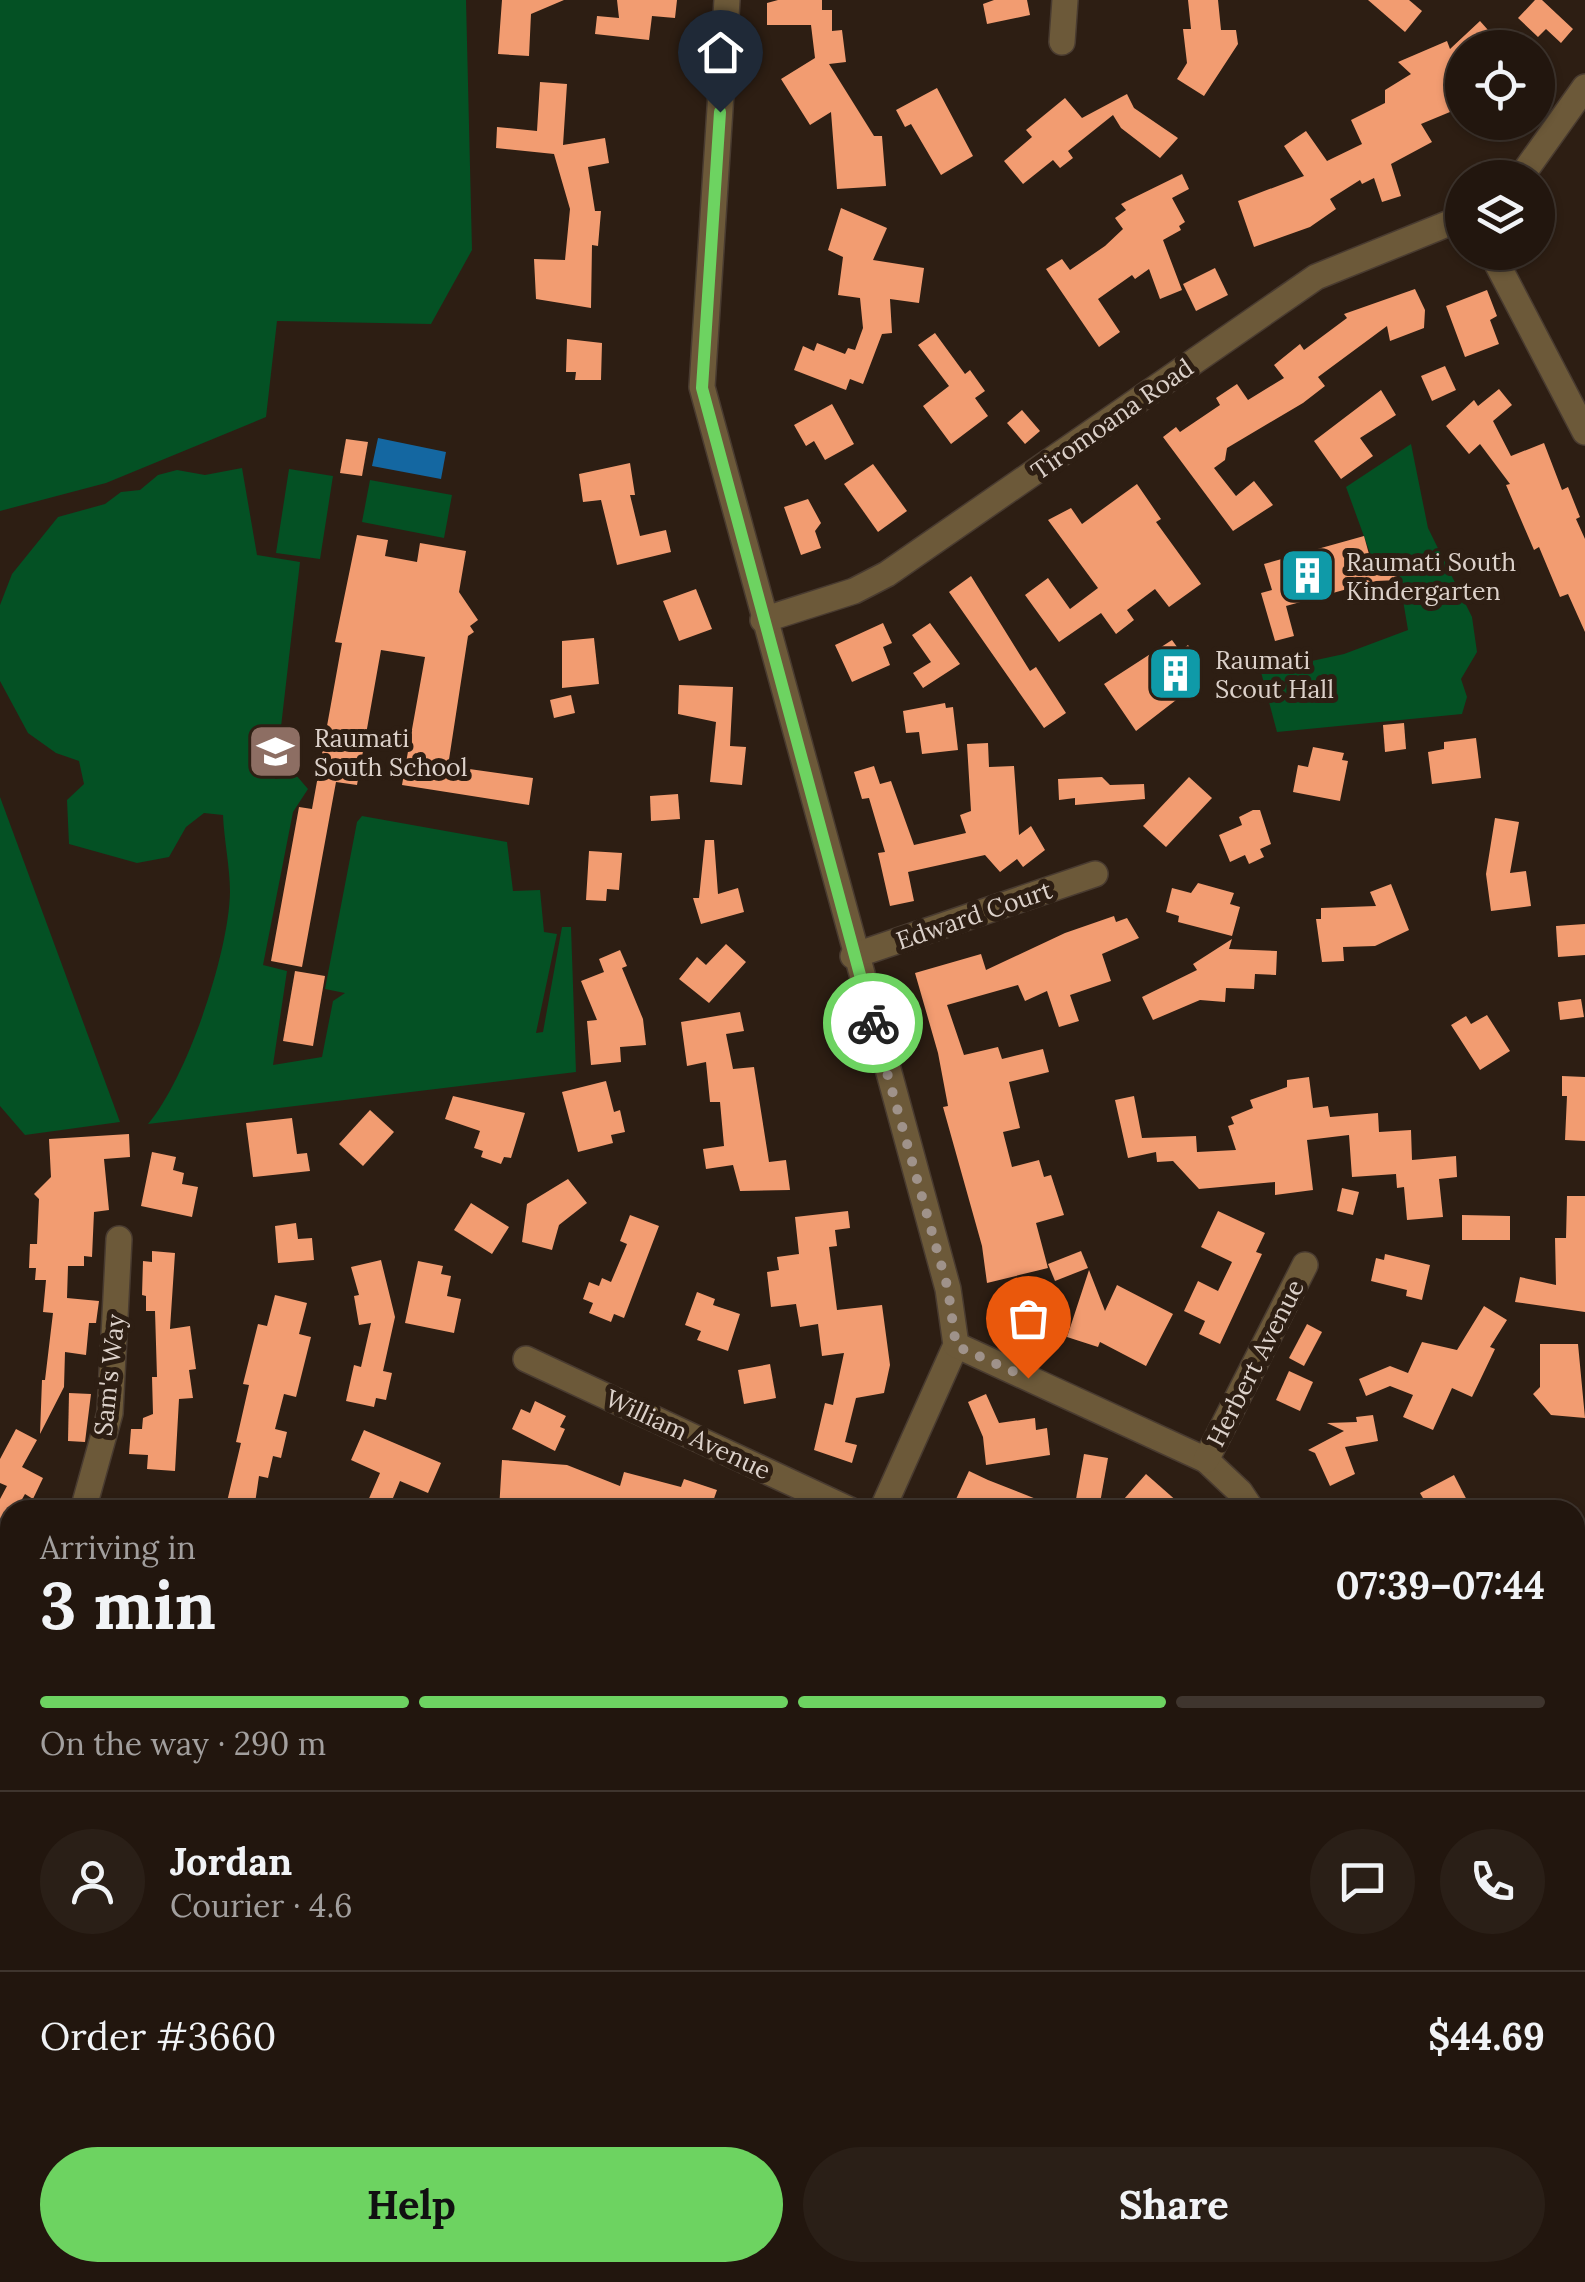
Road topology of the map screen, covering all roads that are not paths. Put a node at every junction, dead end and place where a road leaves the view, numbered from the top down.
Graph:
1 (727, 0) edge
2 (1065, 0) edge
3 (1062, 42) dead end
4 (1585, 87) edge
5 (1533, 160) edge
6 (1445, 225) edge
7 (1500, 270) edge
8 (1585, 432) edge
9 (763, 620) junction
10 (1096, 874) dead end
11 (854, 956) junction
12 (120, 1238) dead end
13 (1305, 1265) dead end
14 (956, 1346) junction
15 (526, 1359) dead end
16 (1206, 1460) junction
17 (86, 1500) edge
18 (829, 1500) edge
19 (887, 1500) edge
20 (1245, 1500) edge

1 - 9 street
2 - 3 street
4 - 5 street
6 - 9 street, Tiromoana Road
7 - 8 street
9 - 11 street
10 - 11 street, Edward Court
11 - 14 street
12 - 17 street, Sam's Way
13 - 16 street, Herbert Avenue
14 - 16 street
14 - 19 street
15 - 18 street, William Avenue
16 - 20 street

